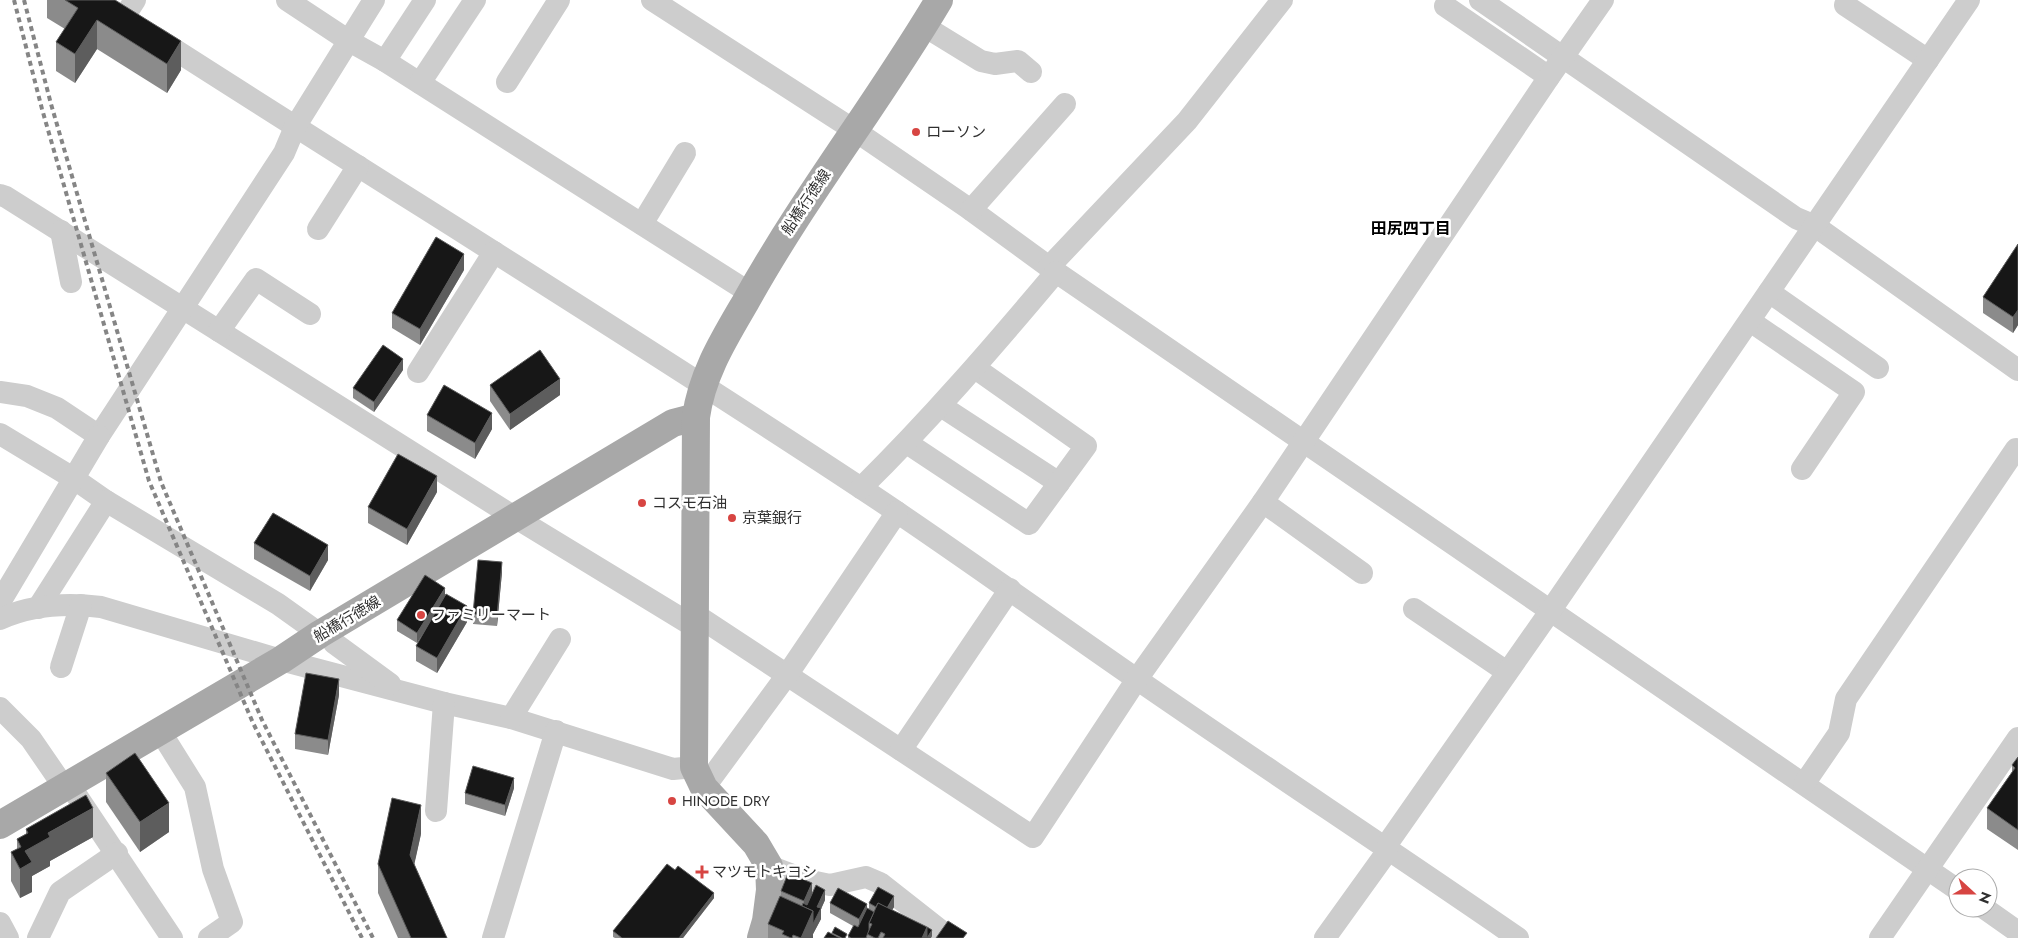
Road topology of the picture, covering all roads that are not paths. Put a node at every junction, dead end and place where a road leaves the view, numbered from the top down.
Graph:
1 (287, 0) edge
2 (374, 0) edge
3 (425, 0) edge
4 (475, 0) edge
5 (559, 0) edge
6 (652, 0) edge
7 (940, 0) edge
8 (1282, 0) edge
9 (1480, 0) edge
10 (1603, 0) edge
11 (1963, 2) edge
12 (104, 4) edge
13 (1845, 5) dead end
14 (1445, 6) dead end
15 (130, 8) edge
16 (924, 26) junction
17 (349, 41) junction
18 (1564, 58) junction
19 (1928, 60) junction
20 (385, 61) junction
21 (1031, 72) dead end
22 (1548, 77) junction
23 (507, 82) dead end
24 (420, 83) junction
25 (1065, 104) dead end
26 (295, 127) junction
27 (854, 130) junction
28 (685, 153) dead end
29 (358, 166) junction
30 (0, 195) edge
31 (971, 210) junction
32 (642, 224) junction
33 (1815, 226) junction
34 (318, 229) dead end
35 (61, 232) junction
36 (494, 252) junction
37 (1052, 270) junction
38 (71, 282) dead end
39 (1769, 292) junction
40 (750, 293) junction
41 (183, 309) junction
42 (310, 314) dead end
43 (1750, 321) junction
44 (219, 331) junction
45 (975, 368) junction
46 (1878, 368) dead end
47 (2018, 370) edge
48 (418, 372) dead end
49 (703, 385) junction
50 (0, 392) edge
51 (941, 406) junction
52 (696, 416) junction
53 (0, 434) edge
54 (99, 436) junction
55 (1302, 441) junction
56 (907, 443) junction
57 (2016, 449) dead end
58 (1802, 468) dead end
59 (73, 478) junction
60 (1059, 483) junction
61 (862, 488) junction
62 (106, 502) junction
63 (1262, 502) junction
64 (898, 512) junction
65 (516, 518) junction
66 (1362, 572) dead end
67 (1010, 589) junction
68 (0, 602) edge
69 (81, 604) junction
70 (38, 608) junction
71 (1414, 609) dead end
72 (1550, 611) junction
73 (0, 620) edge
74 (696, 621) junction
75 (327, 639) junction
76 (560, 639) dead end
77 (281, 660) junction
78 (61, 667) dead end
79 (1508, 672) junction
80 (787, 675) junction
81 (1137, 680) junction
82 (401, 692) junction
83 (444, 703) junction
84 (0, 708) edge
85 (511, 718) junction
86 (160, 731) junction
87 (556, 731) junction
88 (2018, 738) edge
89 (901, 750) junction
90 (699, 777) junction
91 (1804, 784) junction
92 (67, 786) junction
93 (436, 811) dead end
94 (0, 825) edge
95 (1387, 847) junction
96 (117, 853) junction
97 (769, 866) junction
98 (1928, 869) junction
99 (1948, 883) edge
100 (1998, 918) edge
101 (0, 923) edge
102 (2018, 932) edge
103 (8, 938) edge
104 (38, 938) edge
105 (172, 938) edge
106 (209, 938) edge
107 (493, 938) edge
108 (761, 938) edge
109 (950, 938) edge
110 (1326, 938) edge
111 (1518, 938) edge
112 (1880, 938) edge

1 - 17 street
2 - 17 street
3 - 20 street
4 - 24 street
5 - 23 street
6 - 27 street
7 - 16 main road, 船橋行徳線
8 - 37 street
9 - 18 street
10 - 18 street
11 - 19 street
12 - 15 street
13 - 19 street
14 - 22 street
15 - 26 street
16 - 21 street
16 - 27 main road, 船橋行徳線
17 - 20 street
17 - 26 street
18 - 22 street
18 - 33 street
19 - 33 street
20 - 24 street
22 - 55 street
24 - 32 street
25 - 31 street
26 - 29 street
26 - 41 street
27 - 31 street
27 - 40 main road, 船橋行徳線
28 - 32 street
29 - 34 street
29 - 36 street
30 - 35 street
31 - 37 street
32 - 40 street
33 - 39 street
33 - 47 street
35 - 38 street
35 - 41 street
36 - 48 street
36 - 49 street
37 - 45 street
37 - 55 street
39 - 43 street
39 - 46 street
40 - 49 main road, 船橋行徳線
41 - 44 street
41 - 54 street
42 - 44 street
43 - 58 street
43 - 72 street
44 - 65 street
45 - 51 street
45 - 60 street
49 - 52 main road, 船橋行徳線
49 - 61 street
50 - 54 street
51 - 56 street
51 - 60 street
52 - 65 main road, 船橋行徳線
52 - 74 main road, 船橋行徳線
53 - 59 street
54 - 59 street
55 - 63 street
55 - 72 street
56 - 60 street
56 - 61 street
57 - 91 street
59 - 62 street
59 - 68 street
61 - 64 street
62 - 70 street
62 - 75 street
63 - 66 street
63 - 81 street
64 - 67 street
64 - 80 street
65 - 74 street
65 - 75 main road, 船橋行徳線
67 - 81 street
67 - 89 street
69 - 70 street
69 - 77 street
69 - 78 street
70 - 73 street
71 - 79 street
72 - 79 street
72 - 91 street
74 - 80 street
74 - 90 main road, 船橋行徳線
75 - 77 main road, 船橋行徳線
75 - 82 street
76 - 85 street
77 - 82 street
77 - 86 main road, 船橋行徳線
79 - 95 street
80 - 89 street
80 - 90 street
81 - 89 street
81 - 95 street
82 - 83 street
83 - 85 street
83 - 93 street
84 - 92 street
85 - 87 street
86 - 92 main road, 船橋行徳線
86 - 106 street
87 - 90 street
87 - 107 street
88 - 98 street
90 - 97 main road
91 - 98 street
92 - 94 main road, 船橋行徳線
92 - 96 street
95 - 110 street
95 - 111 street
96 - 104 street
96 - 105 street
97 - 108 main road
97 - 109 street
98 - 99 street
98 - 112 street
100 - 102 street
101 - 103 street

